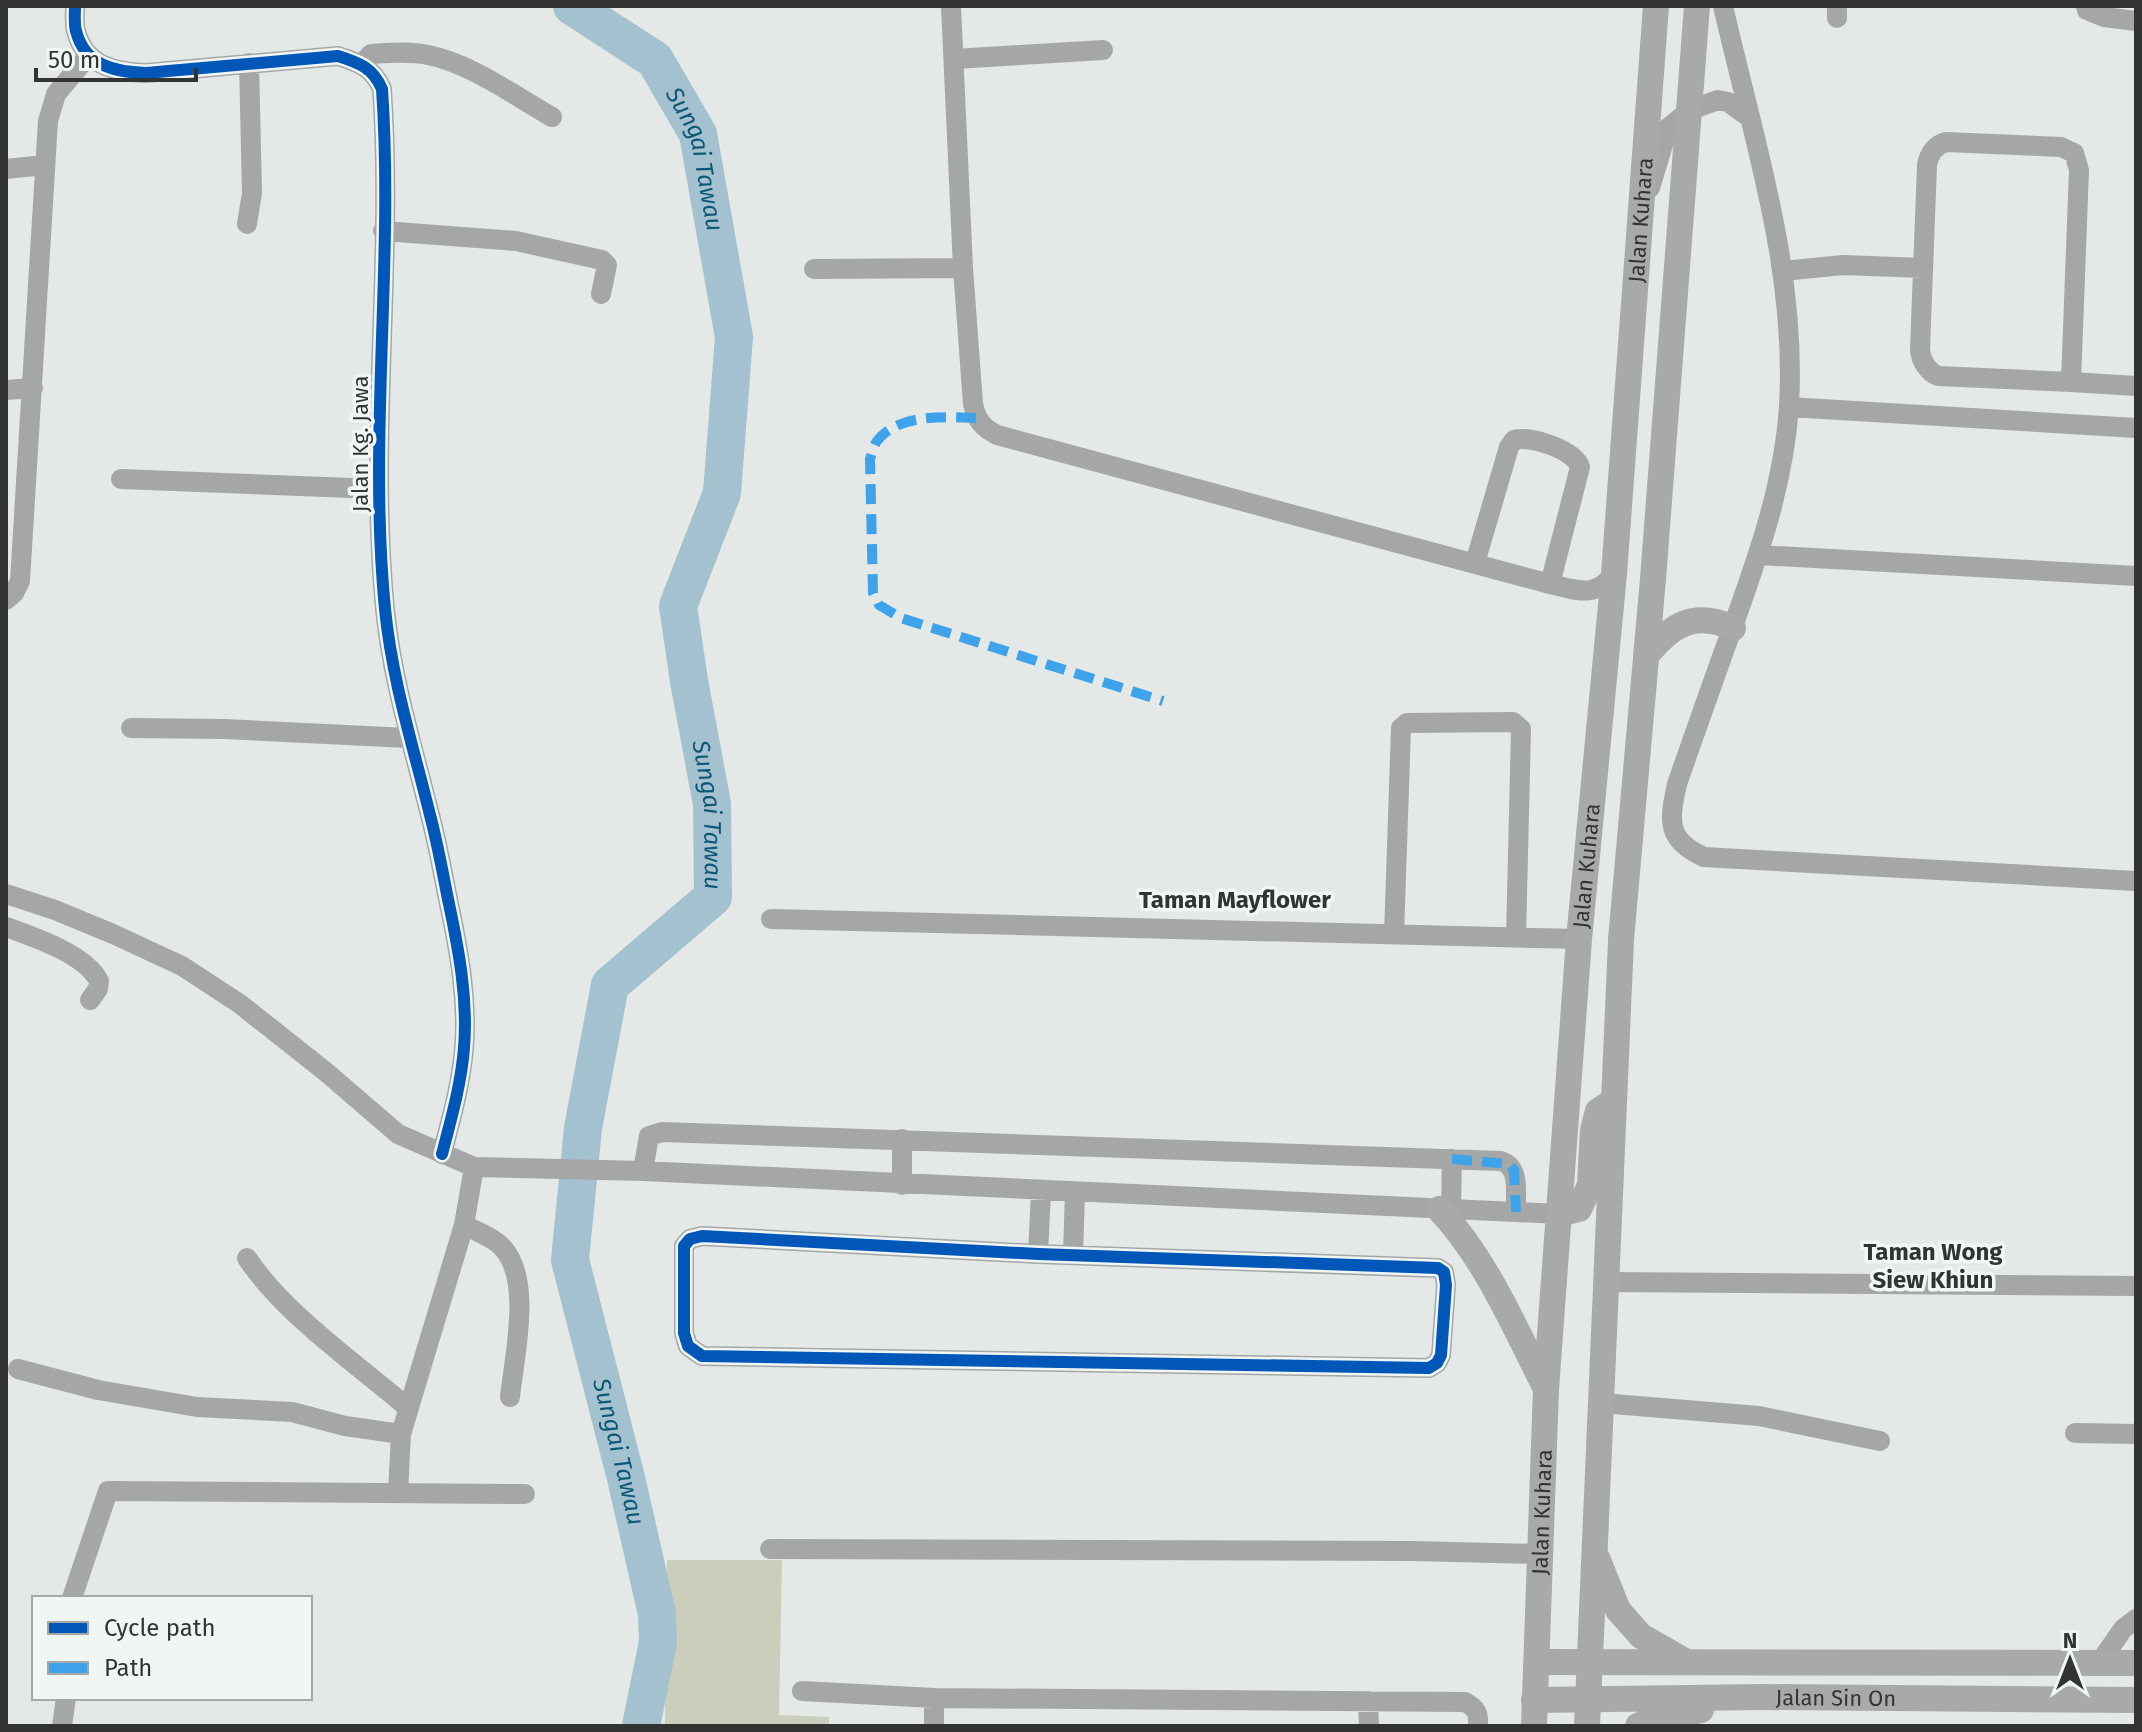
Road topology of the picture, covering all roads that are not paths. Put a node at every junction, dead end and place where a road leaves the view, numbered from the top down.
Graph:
1 (75, 6) edge
2 (951, 6) edge
3 (1656, 6) edge
4 (1697, 6) edge
5 (1723, 6) edge
6 (2086, 6) edge
7 (2136, 21) edge
8 (1103, 50) dead end
9 (89, 55) junction
10 (954, 59) junction
11 (249, 63) junction
12 (362, 64) junction
13 (1690, 110) junction
14 (552, 117) dead end
15 (1750, 118) junction
16 (44, 165) junction
17 (6, 169) edge
18 (1642, 215) junction
19 (247, 224) dead end
20 (383, 231) junction
21 (963, 268) junction
22 (1923, 268) junction
23 (814, 269) dead end
24 (1783, 271) junction
25 (601, 294) dead end
26 (2071, 382) junction
27 (2136, 386) edge
28 (33, 388) junction
29 (6, 390) edge
30 (1789, 407) junction
31 (2136, 428) edge
32 (121, 479) dead end
33 (377, 489) junction
34 (1759, 555) junction
35 (1475, 563) junction
36 (1614, 574) junction
37 (2136, 576) edge
38 (1550, 584) junction
39 (6, 600) edge
40 (1733, 628) junction
41 (1646, 656) junction
42 (131, 728) dead end
43 (408, 738) junction
44 (2136, 881) edge
45 (6, 894) edge
46 (771, 919) dead end
47 (6, 927) edge
48 (1394, 935) junction
49 (1516, 938) junction
50 (1579, 939) junction
51 (90, 1000) dead end
52 (1613, 1101) junction
53 (902, 1139) junction
54 (442, 1154) junction
55 (1452, 1159) junction
56 (474, 1167) junction
57 (643, 1171) junction
58 (902, 1185) junction
59 (1041, 1191) junction
60 (1075, 1192) junction
61 (1445, 1209) junction
62 (1516, 1212) junction
63 (1559, 1214) junction
64 (464, 1225) junction
65 (1038, 1254) junction
66 (1073, 1256) junction
67 (247, 1258) dead end
68 (1607, 1282) junction
69 (2136, 1286) edge
70 (18, 1369) dead end
71 (1546, 1389) junction
72 (510, 1397) dead end
73 (1601, 1403) junction
74 (408, 1408) junction
75 (2075, 1433) dead end
76 (401, 1434) junction
77 (2136, 1434) edge
78 (1880, 1441) dead end
79 (398, 1493) junction
80 (525, 1494) dead end
81 (770, 1549) dead end
82 (1594, 1550) junction
83 (1542, 1554) junction
84 (73, 1596) edge
85 (2136, 1619) edge
86 (1590, 1661) junction
87 (1537, 1662) junction
88 (1686, 1662) junction
89 (2100, 1662) junction
90 (2136, 1663) edge
91 (802, 1691) dead end
92 (1763, 1697) junction
93 (934, 1698) junction
94 (66, 1700) edge
95 (2136, 1700) edge
96 (1368, 1701) junction
97 (1534, 1713) edge
98 (1588, 1714) edge
99 (62, 1726) edge
100 (934, 1726) edge
101 (1369, 1726) edge
102 (1478, 1726) edge
103 (1638, 1726) edge

1 - 9 street
2 - 10 street
3 - 18 main road, Jalan Kuhara
4 - 13 main road, Jalan Kuhara
5 - 15 street
6 - 7 street
8 - 10 street
9 - 11 street
9 - 16 street
10 - 21 street
11 - 12 street
11 - 19 street
12 - 14 street
12 - 20 street, Jalan Kg. Jawa
13 - 15 street
13 - 18 street
13 - 41 main road, Jalan Kuhara
15 - 24 street
16 - 17 street
16 - 28 street
18 - 36 main road, Jalan Kuhara
20 - 25 street
20 - 33 street, Jalan Kg. Jawa
21 - 23 street
21 - 35 street
22 - 24 street
22 - 26 street
22 - 26 street
24 - 30 street
26 - 27 street
28 - 29 street
28 - 39 street
30 - 31 street
30 - 34 street
32 - 33 street
33 - 43 street, Jalan Kg. Jawa
34 - 37 street
34 - 40 street
35 - 38 street
35 - 38 street
36 - 38 street
36 - 50 main road, Jalan Kuhara
40 - 41 main road
40 - 44 street
41 - 52 main road, Jalan Kuhara
42 - 43 street
43 - 54 street, Jalan Kg. Jawa
45 - 54 street
46 - 48 street
47 - 51 street
48 - 49 street
48 - 49 street
49 - 50 street
50 - 63 main road, Jalan Kuhara
52 - 63 main road
52 - 68 main road, Jalan Kuhara
53 - 55 street
53 - 57 street
53 - 58 street
54 - 56 street
55 - 61 street
55 - 62 street
56 - 57 street
56 - 64 street
57 - 58 street
58 - 59 street
59 - 60 street
59 - 65 street
60 - 61 street
60 - 66 street
61 - 62 street
61 - 71 main road
62 - 63 street
63 - 71 main road, Jalan Kuhara
64 - 72 street
64 - 74 street
65 - 66 street
65 - 66 street
67 - 74 street
68 - 69 street
68 - 73 main road, Jalan Kuhara
70 - 76 street
71 - 83 main road, Jalan Kuhara
73 - 78 street
73 - 82 main road, Jalan Kuhara
74 - 76 street
75 - 77 street
76 - 79 street
79 - 80 street
79 - 84 street
81 - 83 street
82 - 86 main road, Jalan Kuhara
82 - 88 main road
83 - 87 main road, Jalan Kuhara
85 - 89 street
86 - 87 main road, Jalan Sin On
86 - 88 main road, Jalan Sin On
86 - 98 main road, Jalan Kuhara
87 - 97 main road, Jalan Kuhara
88 - 89 main road, Jalan Sin On
89 - 90 main road, Jalan Sin On
91 - 93 street
92 - 95 main road, Jalan Sin On
92 - 98 main road, Jalan Sin On
92 - 103 main road
93 - 96 street
93 - 100 street
94 - 99 street
96 - 101 street
96 - 102 street
97 - 98 main road, Jalan Sin On

